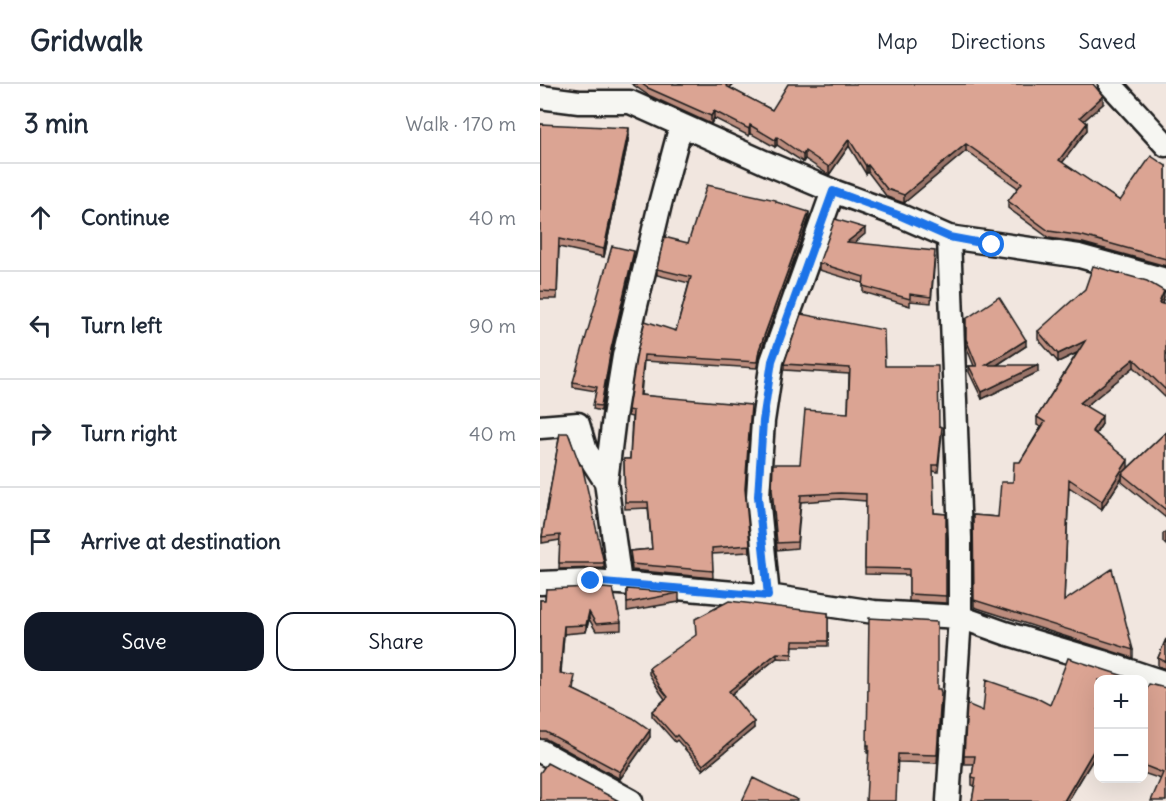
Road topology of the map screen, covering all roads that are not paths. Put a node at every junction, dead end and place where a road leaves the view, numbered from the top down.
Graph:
1 (1110, 84) edge
2 (540, 97) edge
3 (681, 125) junction
4 (1166, 145) edge
5 (833, 191) junction
6 (949, 237) junction
7 (1166, 280) edge
8 (540, 428) edge
9 (606, 482) junction
10 (540, 583) edge
11 (620, 583) junction
12 (768, 596) junction
13 (960, 616) junction
14 (1166, 683) edge
15 (540, 751) edge
16 (631, 801) edge
17 (948, 801) edge

1 - 4 street
2 - 3 street
3 - 5 street
3 - 9 street
5 - 6 street
5 - 12 street
6 - 7 street
6 - 13 street
8 - 9 street
9 - 11 street
10 - 11 street
11 - 12 street
12 - 13 street
13 - 14 street
13 - 17 street
15 - 16 street

